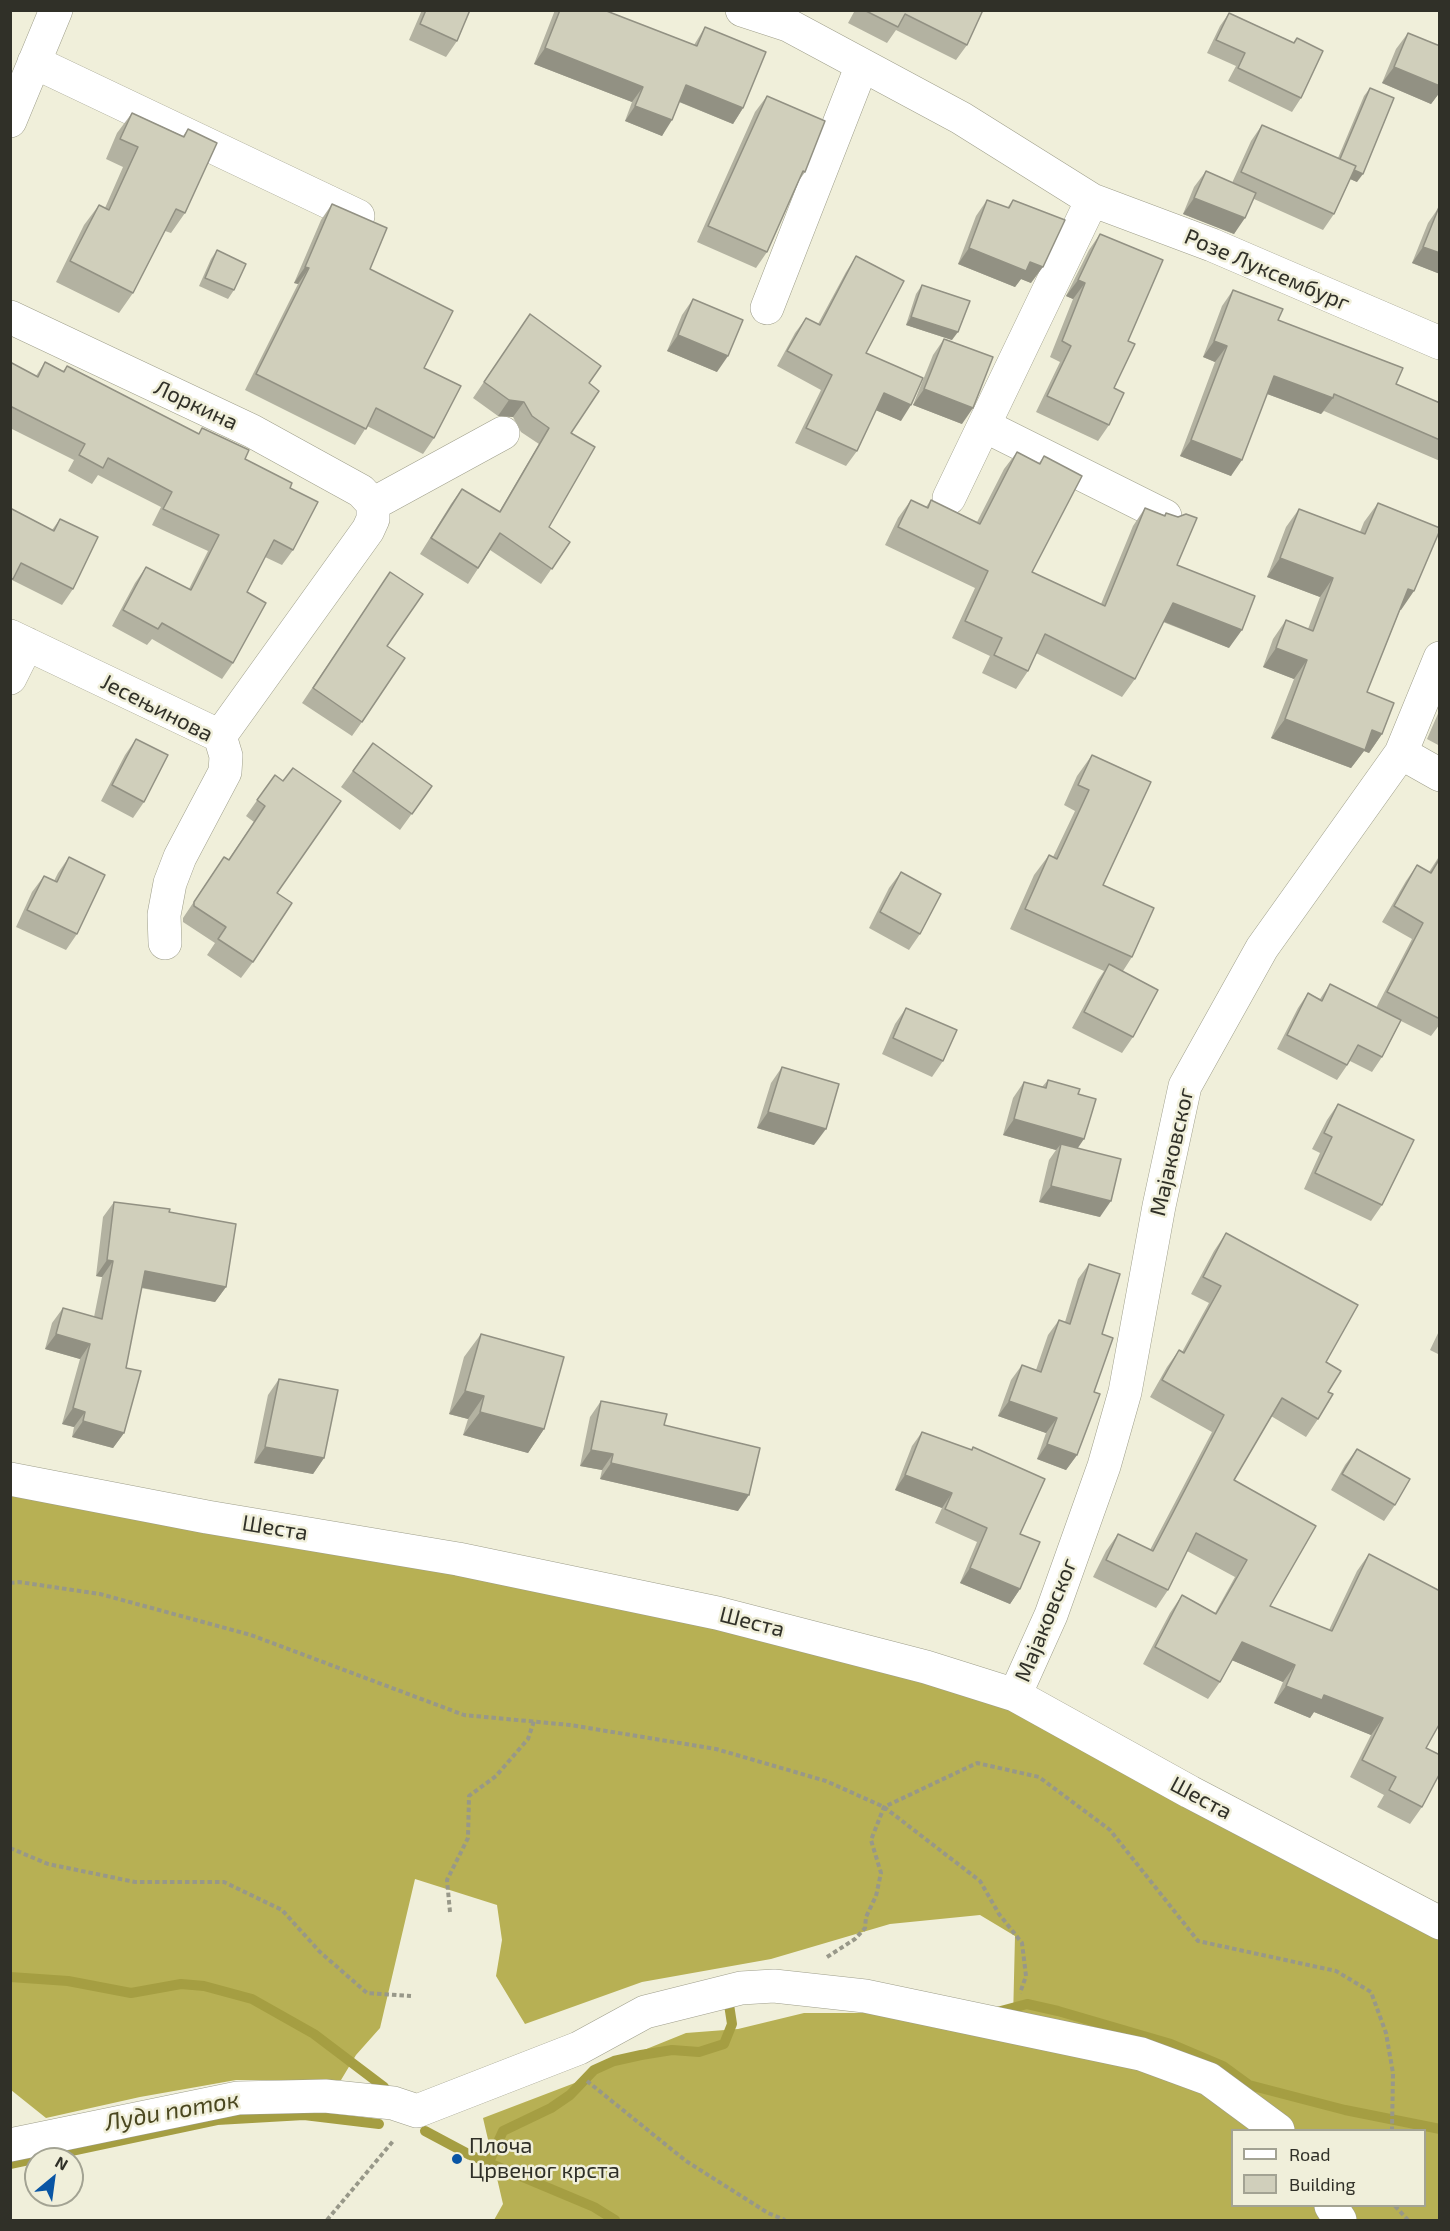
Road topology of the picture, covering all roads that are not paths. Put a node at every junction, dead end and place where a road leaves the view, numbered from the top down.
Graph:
1 (56, 10) edge
2 (742, 10) edge
3 (34, 62) junction
4 (862, 65) junction
5 (10, 121) edge
6 (1092, 200) junction
7 (358, 216) edge
8 (767, 308) dead end
9 (10, 317) edge
10 (1440, 343) edge
11 (985, 426) junction
12 (503, 433) dead end
13 (949, 498) dead end
14 (373, 504) junction
15 (1165, 516) edge
16 (19, 640) edge
17 (1440, 658) edge
18 (10, 678) edge
19 (220, 736) junction
20 (1401, 753) junction
21 (1440, 775) edge
22 (165, 943) dead end
23 (10, 1479) edge
24 (1015, 1695) junction
25 (1440, 1923) edge
26 (1277, 2129) edge
27 (10, 2145) edge
28 (1332, 2207) edge
29 (1340, 2220) edge

1 - 3 street
2 - 4 street, Розе Луксембург
3 - 5 street
3 - 7 street
4 - 6 street, Розе Луксембург
4 - 8 street
6 - 10 street, Розе Луксембург
6 - 11 street
9 - 14 street, Лоркина
11 - 13 street
11 - 15 street
12 - 14 street
14 - 19 street
16 - 18 street, Јесењинова
16 - 19 street, Јесењинова
17 - 20 street, Мајаковског
19 - 22 street, Јесењинова
20 - 21 street
20 - 24 street, Мајаковског
23 - 24 street, Шеста
24 - 25 street, Шеста
26 - 27 street
28 - 29 street

